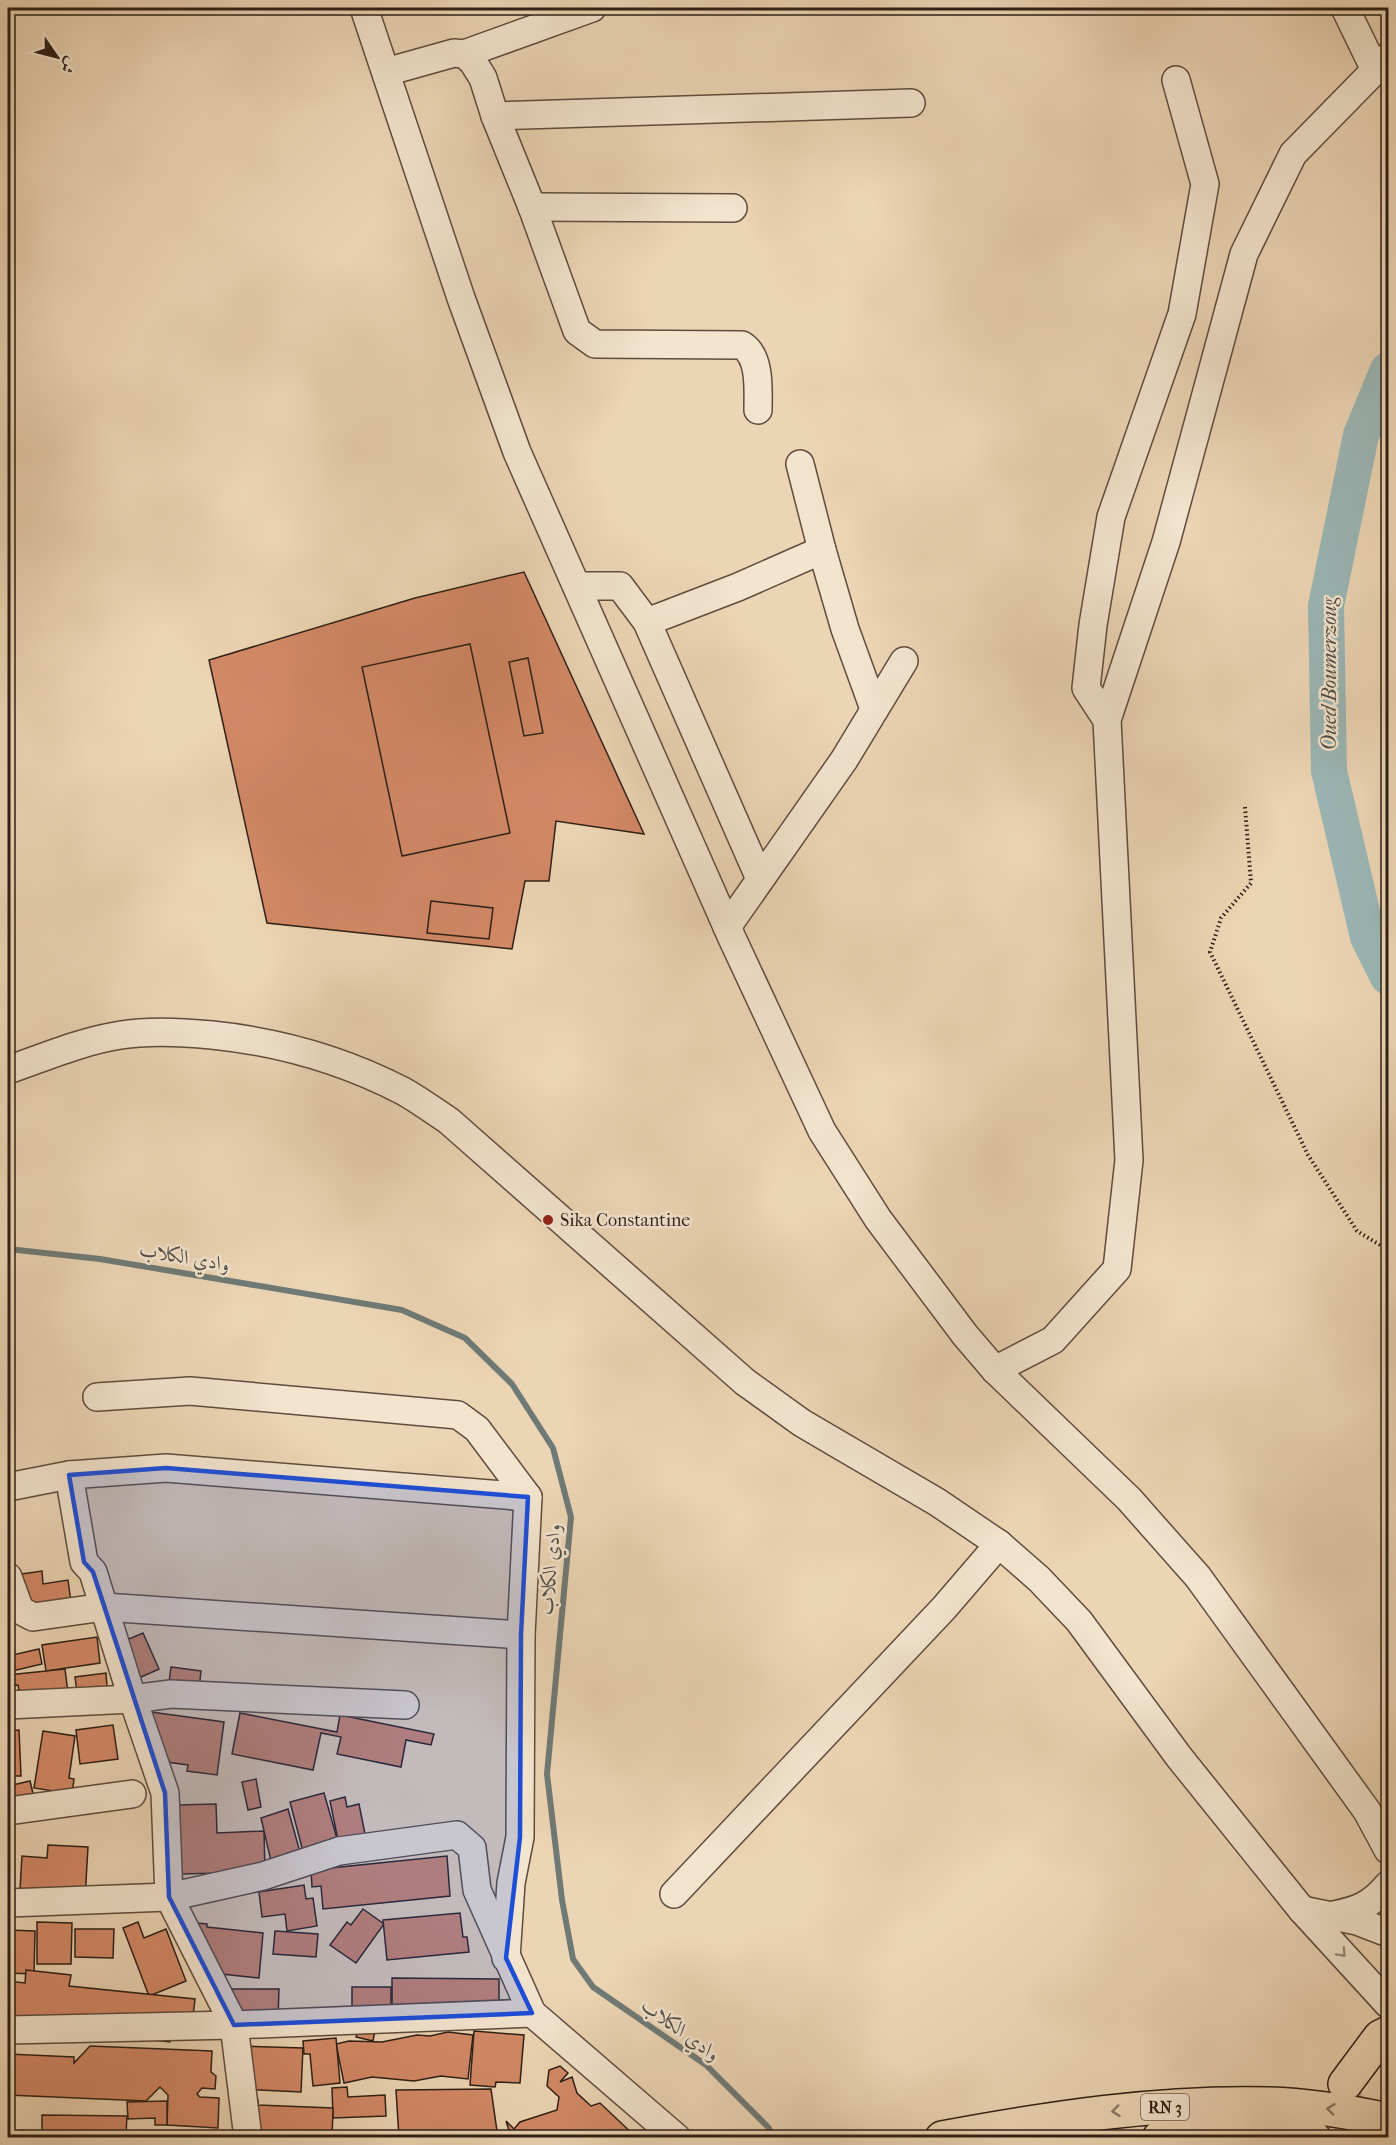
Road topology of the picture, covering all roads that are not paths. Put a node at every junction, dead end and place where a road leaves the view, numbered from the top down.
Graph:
1 (364, 8) edge
2 (592, 8) edge
3 (1345, 8) edge
4 (464, 54) junction
5 (1382, 63) edge
6 (386, 72) junction
7 (1176, 80) dead end
8 (912, 104) dead end
9 (495, 116) junction
10 (532, 207) junction
11 (733, 208) dead end
12 (758, 410) dead end
13 (800, 464) dead end
14 (822, 550) junction
15 (578, 586) junction
16 (647, 622) junction
17 (904, 661) dead end
18 (874, 709) junction
19 (1107, 720) junction
20 (760, 879) junction
21 (727, 927) junction
22 (8, 1070) edge
23 (995, 1370) junction
24 (97, 1397) dead end
25 (69, 1475) junction
26 (8, 1487) edge
27 (528, 1497) junction
28 (999, 1544) junction
29 (8, 1577) edge
30 (104, 1607) junction
31 (521, 1635) junction
32 (132, 1699) junction
33 (8, 1705) edge
34 (405, 1705) dead end
35 (132, 1794) dead end
36 (8, 1811) edge
37 (1389, 1850) edge
38 (1389, 1885) edge
39 (674, 1894) dead end
40 (169, 1897) junction
41 (8, 1903) edge
42 (1302, 1910) junction
43 (1331, 1916) junction
44 (1389, 1933) edge
45 (506, 1958) junction
46 (1389, 2004) edge
47 (532, 2013) junction
48 (234, 2025) junction
49 (8, 2030) edge
50 (1389, 2120) edge
51 (248, 2138) edge
52 (677, 2138) edge
53 (942, 2138) edge
54 (1159, 2138) edge
55 (1314, 2138) edge

1 - 6 street
2 - 4 street
3 - 5 street
4 - 6 street
4 - 9 street
5 - 19 street
6 - 15 street
7 - 19 street
8 - 9 street
9 - 10 street
10 - 11 street
10 - 12 street
13 - 14 street
14 - 16 street
14 - 18 street
15 - 16 street
15 - 21 street
16 - 20 street
17 - 18 street
18 - 20 street
19 - 23 street
20 - 21 street
21 - 23 street
22 - 28 street
23 - 37 street
24 - 27 street
25 - 26 street
25 - 27 street
25 - 30 street
27 - 31 street
28 - 39 street
28 - 42 street
29 - 30 street
30 - 31 street
30 - 32 street
31 - 45 street
32 - 33 street
32 - 34 street
32 - 40 street
35 - 36 street
38 - 43 street
40 - 41 street
40 - 45 street
40 - 48 street
42 - 43 street
42 -> 46 street
43 - 44 street
45 - 47 street
47 - 48 street
47 - 52 street
48 - 49 street
48 - 51 street
50 -> 53 highway, RN 3
54 - 55 highway, RN 3

